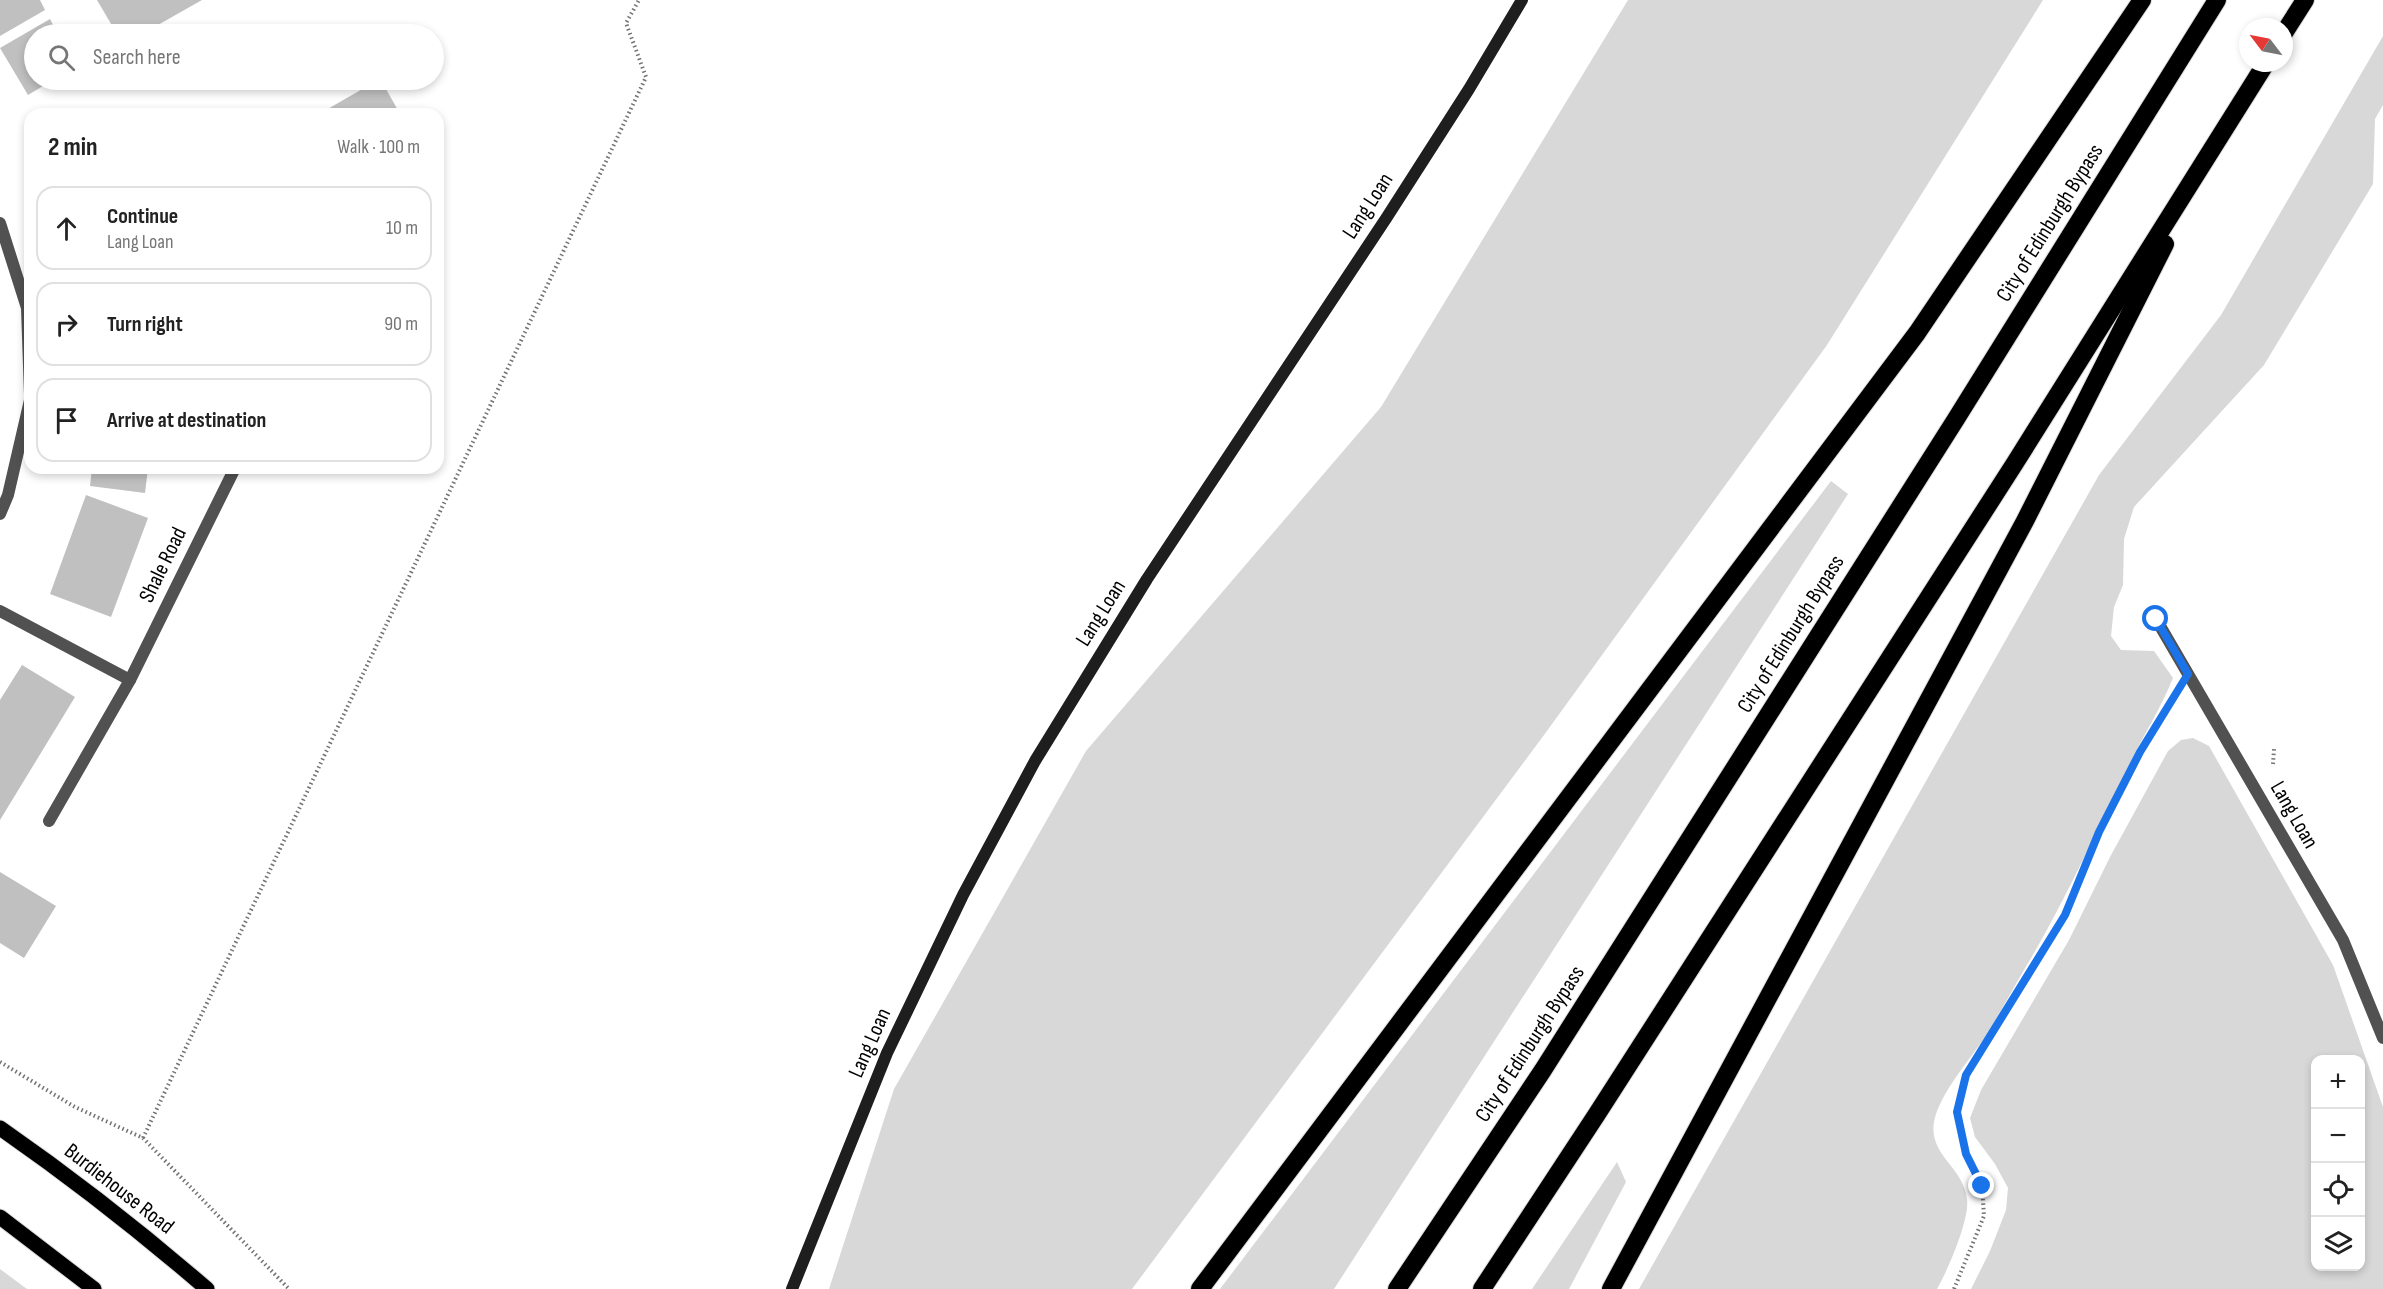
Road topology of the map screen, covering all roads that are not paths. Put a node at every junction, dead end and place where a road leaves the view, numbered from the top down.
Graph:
1 (1522, 0) edge
2 (2142, 0) edge
3 (2217, 0) edge
4 (2304, 0) edge
5 (2293, 18) edge
6 (2260, 72) edge
7 (2216, 143) junction
8 (0, 223) edge
9 (24, 299) edge
10 (24, 426) edge
11 (232, 474) edge
12 (0, 514) edge
13 (0, 611) edge
14 (2156, 619) dead end
15 (130, 680) junction
16 (49, 821) dead end
17 (2383, 1038) edge
18 (0, 1128) edge
19 (0, 1217) edge
20 (94, 1289) edge
21 (207, 1289) edge
22 (792, 1289) edge
23 (1200, 1289) edge
24 (1397, 1289) edge
25 (1482, 1289) edge
26 (1611, 1289) edge

1 - 22 street, Lang Loan
2 - 23 highway
3 - 24 highway, City of Edinburgh Bypass
4 - 5 highway
6 - 7 highway
7 - 25 highway
7 - 26 highway
8 - 9 street
10 - 12 street
11 - 15 street, Shale Road
13 - 15 street
14 - 17 street, Lang Loan
15 - 16 street, Shale Road
18 - 21 main road, Burdiehouse Road
19 - 20 main road

